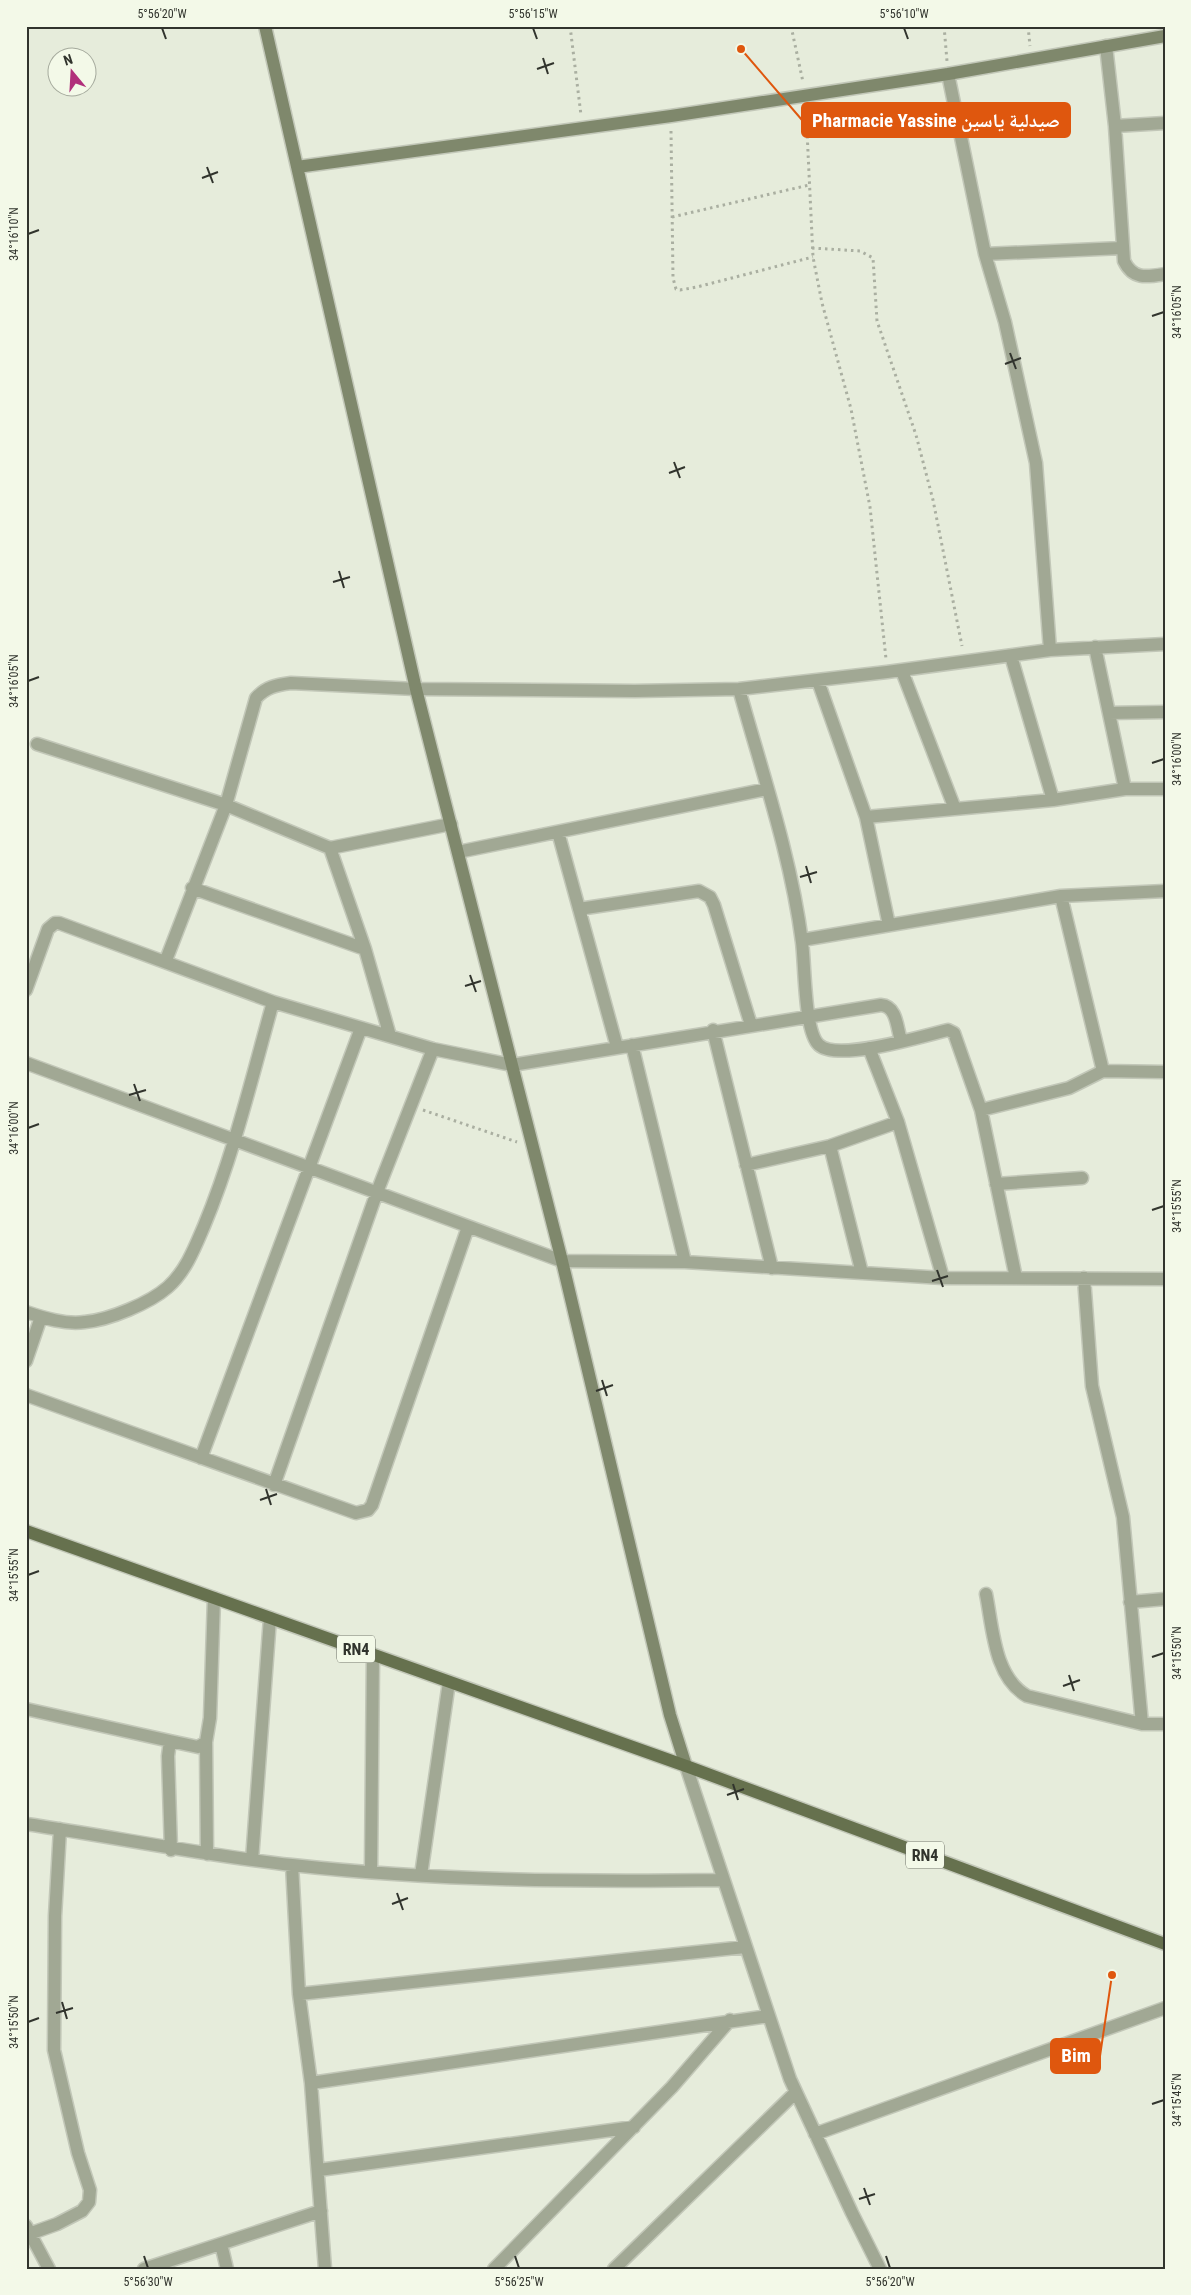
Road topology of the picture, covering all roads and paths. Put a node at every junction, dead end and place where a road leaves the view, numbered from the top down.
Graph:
1 (265, 26) edge
2 (570, 26) edge
3 (791, 26) edge
4 (944, 26) edge
5 (1165, 36) edge
6 (1106, 46) junction
7 (948, 74) junction
8 (805, 95) junction
9 (671, 116) junction
10 (1165, 123) edge
11 (1115, 126) junction
12 (583, 128) junction
13 (297, 167) junction
14 (809, 185) junction
15 (672, 217) junction
16 (812, 248) junction
17 (1122, 248) junction
18 (985, 254) junction
19 (813, 257) junction
20 (1165, 274) edge
21 (1165, 644) edge
22 (1095, 647) junction
23 (1050, 650) junction
24 (1010, 656) junction
25 (966, 662) junction
26 (902, 671) junction
27 (887, 672) junction
28 (818, 681) junction
29 (416, 689) junction
30 (739, 689) junction
31 (1165, 712) edge
32 (1109, 713) junction
33 (37, 744) dead end
34 (767, 789) junction
35 (1125, 789) junction
36 (1165, 789) edge
37 (1054, 800) junction
38 (226, 805) junction
39 (955, 809) junction
40 (866, 817) junction
41 (451, 824) junction
42 (558, 832) junction
43 (330, 848) junction
44 (458, 852) junction
45 (192, 888) junction
46 (1165, 891) edge
47 (1061, 896) junction
48 (579, 909) junction
49 (889, 925) junction
50 (802, 940) junction
51 (365, 949) junction
52 (166, 960) junction
53 (26, 990) edge
54 (273, 1002) junction
55 (808, 1016) junction
56 (751, 1025) junction
57 (361, 1028) junction
58 (713, 1030) junction
59 (390, 1036) junction
60 (901, 1041) junction
61 (632, 1044) junction
62 (617, 1047) junction
63 (869, 1048) junction
64 (433, 1049) junction
65 (26, 1062) edge
66 (512, 1065) junction
67 (1103, 1071) junction
68 (1165, 1072) edge
69 (411, 1105) junction
70 (981, 1110) junction
71 (898, 1122) junction
72 (234, 1140) junction
73 (830, 1146) junction
74 (533, 1148) junction
75 (746, 1165) junction
76 (308, 1166) junction
77 (1082, 1178) dead end
78 (996, 1184) junction
79 (376, 1192) junction
80 (468, 1227) junction
81 (562, 1261) junction
82 (685, 1262) junction
83 (772, 1268) junction
84 (862, 1273) junction
85 (943, 1278) junction
86 (1016, 1278) junction
87 (1084, 1278) junction
88 (1165, 1279) edge
89 (26, 1312) edge
90 (42, 1317) junction
91 (26, 1361) edge
92 (26, 1395) edge
93 (201, 1458) junction
94 (274, 1485) junction
95 (26, 1534) edge
96 (986, 1594) dead end
97 (214, 1598) junction
98 (1165, 1599) edge
99 (1130, 1602) junction
100 (270, 1618) junction
101 (373, 1655) junction
102 (449, 1682) junction
103 (26, 1709) edge
104 (1142, 1724) junction
105 (1165, 1724) edge
106 (170, 1741) junction
107 (206, 1742) junction
108 (686, 1766) junction
109 (26, 1824) edge
110 (60, 1829) junction
111 (171, 1850) junction
112 (206, 1854) junction
113 (252, 1860) junction
114 (292, 1865) junction
115 (372, 1872) junction
116 (421, 1875) junction
117 (723, 1880) junction
118 (1165, 1944) edge
119 (745, 1947) junction
120 (300, 1994) junction
121 (1165, 2008) edge
122 (768, 2016) junction
123 (730, 2020) junction
124 (311, 2084) junction
125 (796, 2092) junction
126 (634, 2127) junction
127 (815, 2134) junction
128 (319, 2170) junction
129 (321, 2210) junction
130 (28, 2230) edge
131 (221, 2244) junction
132 (49, 2269) edge
133 (144, 2269) edge
134 (227, 2269) edge
135 (325, 2269) edge
136 (494, 2269) edge
137 (614, 2269) edge
138 (880, 2269) edge

1 - 13 street
2 - 12 path
3 - 8 path
4 - 7 path
5 - 6 street
6 - 7 street
6 - 11 street
7 - 8 street
7 - 18 street
8 - 9 street
8 - 14 path
9 - 12 street
9 - 15 path
10 - 11 street
11 - 17 street
12 - 13 street
13 - 29 street
14 - 15 path
14 - 16 path
15 - 19 path
16 - 19 path
16 - 25 path
17 - 18 street
17 - 20 street
18 - 23 street
19 - 27 path
21 - 22 street
22 - 23 street
22 - 32 street
23 - 24 street
24 - 25 street
24 - 37 street
25 - 26 street
26 - 27 street
26 - 39 street
27 - 28 street
28 - 30 street
28 - 40 street
29 - 30 street
29 - 38 street
29 - 41 street
30 - 34 street
31 - 32 street
32 - 35 street
33 - 38 street
34 - 42 street
34 - 50 street
35 - 36 street
35 - 37 street
37 - 39 street
38 - 43 street
38 - 45 street
39 - 40 street
40 - 49 street
41 - 43 street
41 - 44 street
42 - 44 street
42 - 48 street
43 - 51 street
44 - 66 street
45 - 51 street
45 - 52 street
46 - 47 street
47 - 49 street
47 - 67 street
48 - 56 street
48 - 62 street
49 - 50 street
50 - 55 street
51 - 59 street
52 - 53 street
52 - 54 street
54 - 57 street
54 - 72 street
55 - 56 street
55 - 60 street
55 - 63 street
56 - 58 street
57 - 59 street
57 - 76 street
58 - 61 street
58 - 75 street
59 - 64 street
60 - 63 street
60 - 70 street
61 - 62 street
61 - 82 street
62 - 66 street
63 - 71 street
64 - 66 street
64 - 69 street
65 - 72 street
66 - 74 street
67 - 68 street
67 - 70 street
69 - 74 path
69 - 79 street
70 - 78 street
71 - 73 street
71 - 85 street
72 - 76 street
72 - 90 street
73 - 75 street
73 - 84 street
74 - 81 street
75 - 83 street
76 - 79 street
76 - 93 street
77 - 78 street
78 - 86 street
79 - 80 street
79 - 94 street
80 - 81 street
80 - 94 street
81 - 82 street
81 - 108 street
82 - 83 street
83 - 84 street
84 - 85 street
85 - 86 street
86 - 87 street
87 - 88 street
87 - 99 street
89 - 90 street
90 - 91 street
92 - 93 street
93 - 94 street
95 - 97 main road, RN4
96 - 104 street
97 - 100 main road, RN4
97 - 107 street
98 - 99 street
99 - 104 street
100 - 101 main road, RN4
100 - 113 street
101 - 102 main road, RN4
101 - 115 street
102 - 108 main road, RN4
102 - 116 street
103 - 106 street
104 - 105 street
106 - 107 street
106 - 111 street
107 - 112 street
108 - 117 street
108 - 118 main road, RN4
109 - 110 street
110 - 111 street
110 - 130 street
111 - 112 street
112 - 113 street
113 - 114 street
114 - 115 street
114 - 120 street
115 - 116 street
116 - 117 street
117 - 119 street
119 - 120 street
119 - 122 street
120 - 124 street
121 - 127 street
122 - 123 street
122 - 125 street
123 - 124 street
123 - 126 street
124 - 128 street
125 - 127 street
125 - 137 street
126 - 128 street
126 - 136 street
127 - 138 street
128 - 129 street
129 - 131 street
129 - 135 street
130 - 132 street
131 - 133 street
131 - 134 street

